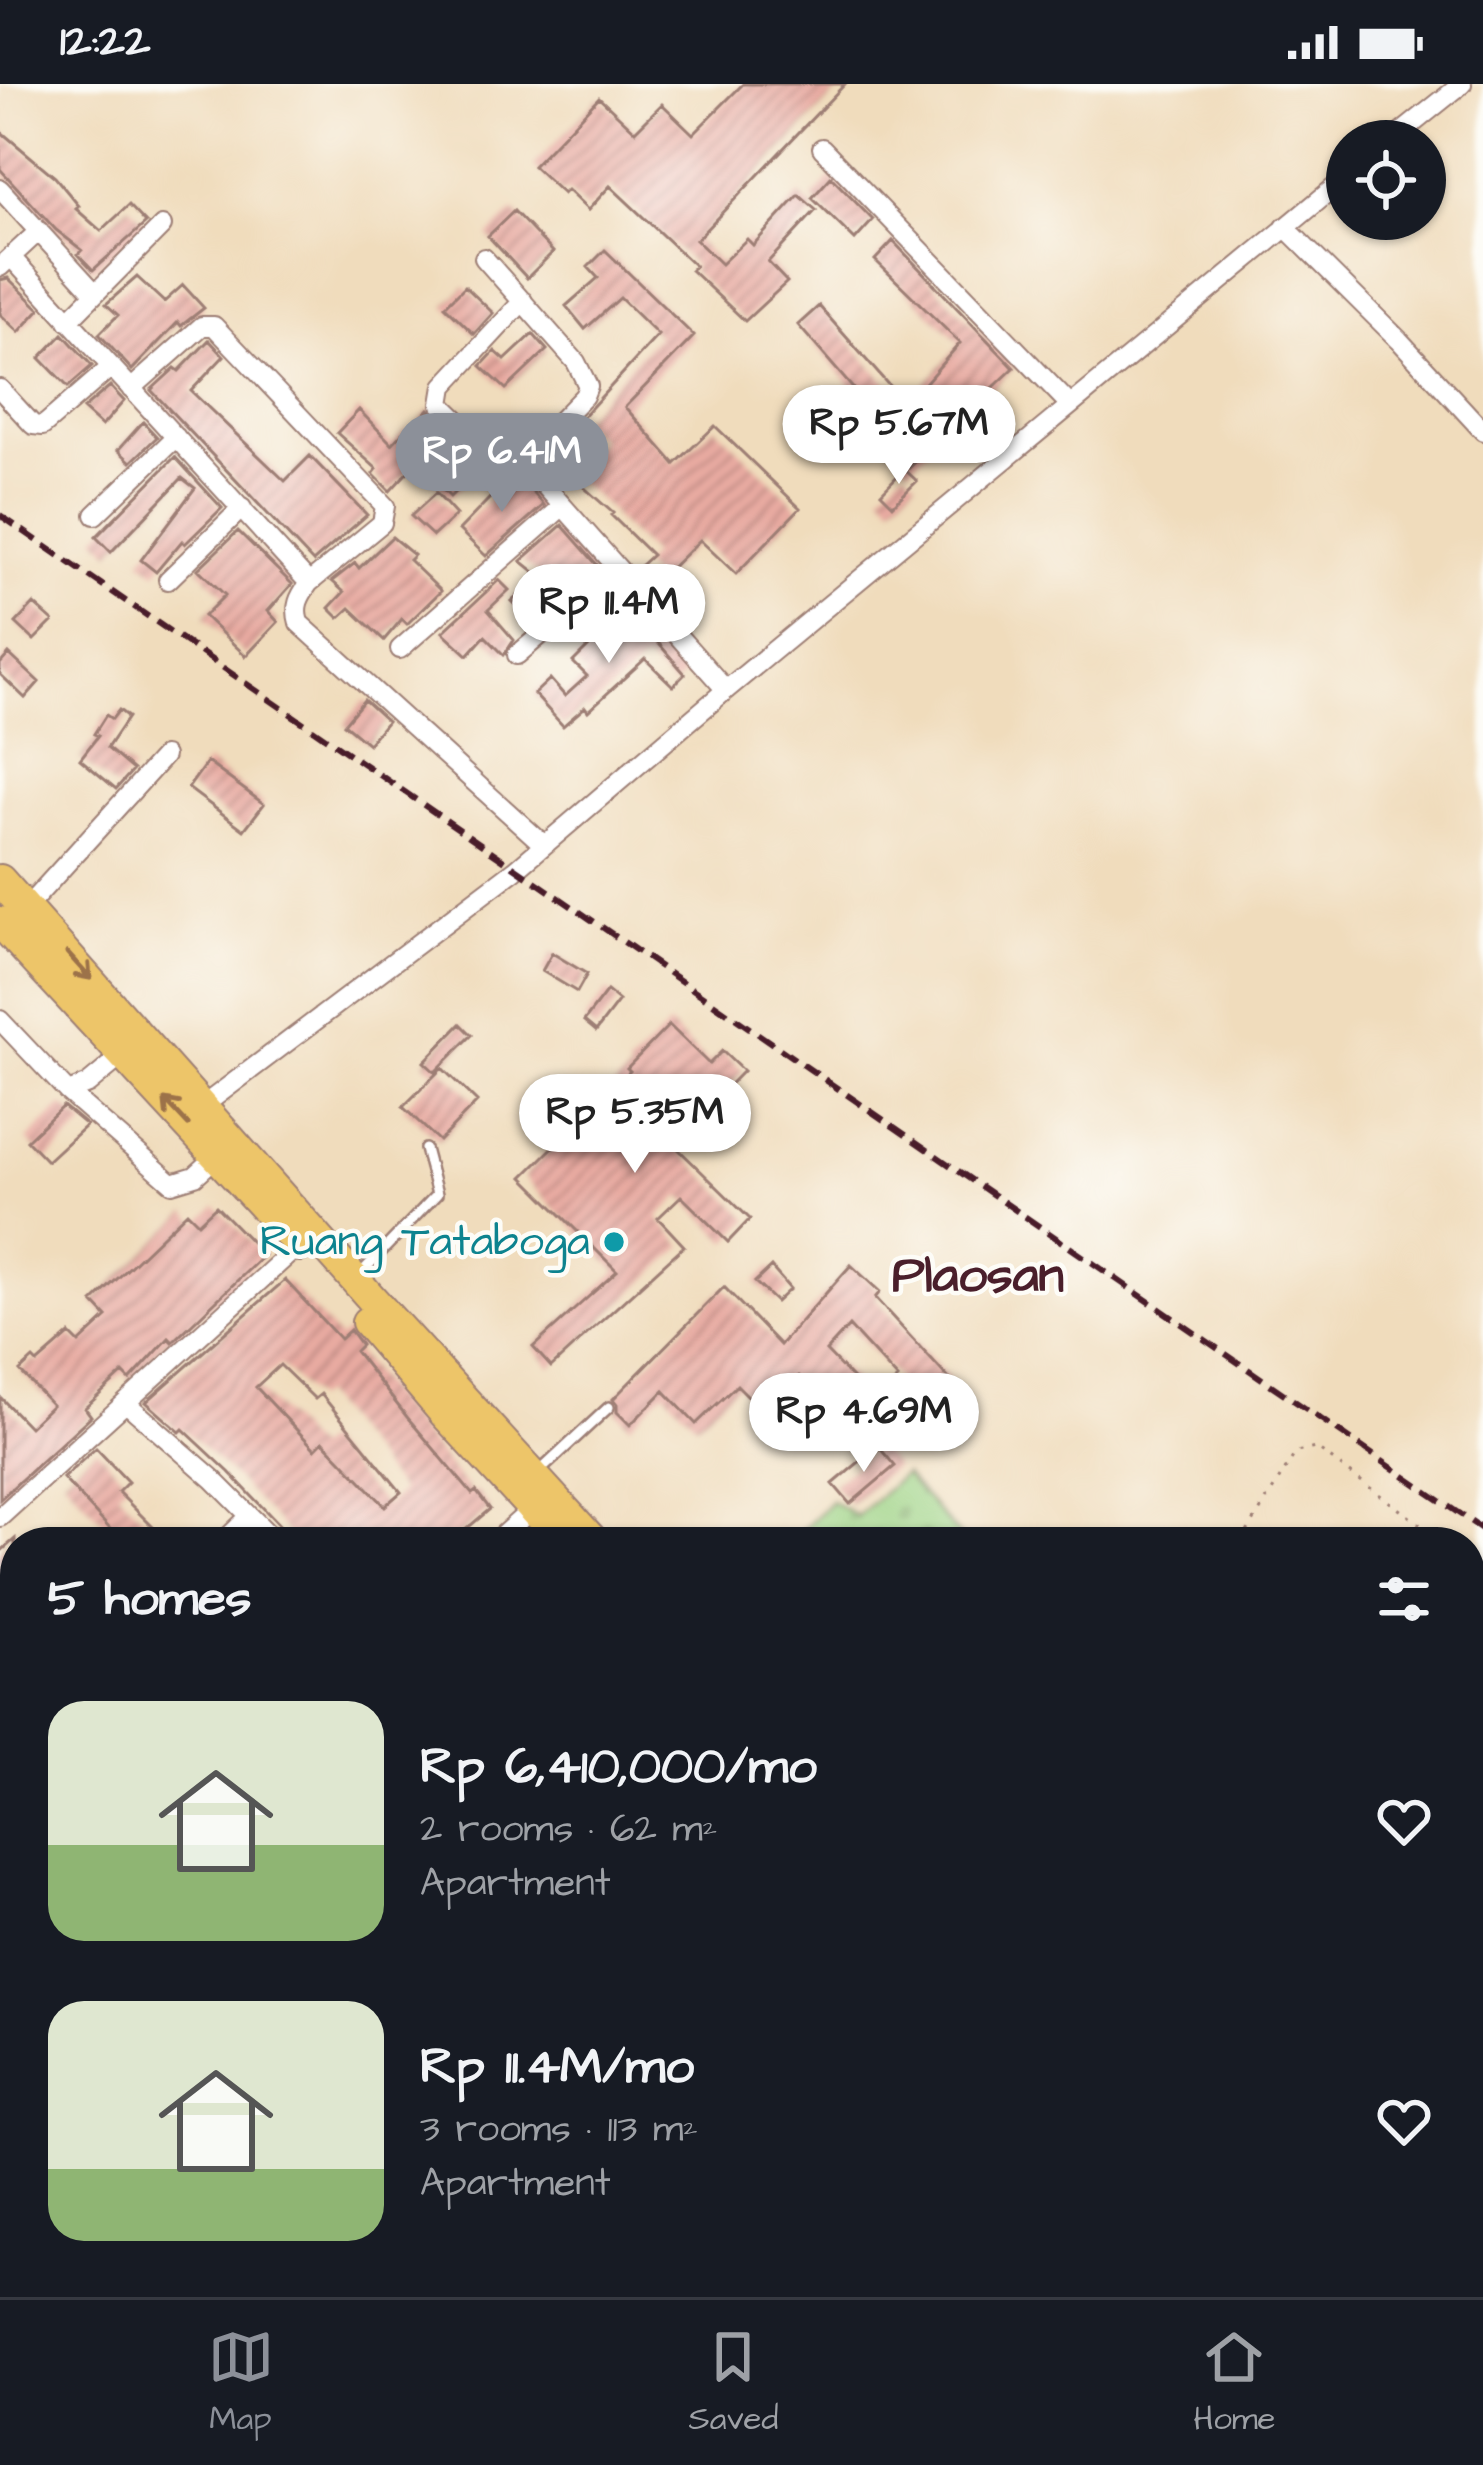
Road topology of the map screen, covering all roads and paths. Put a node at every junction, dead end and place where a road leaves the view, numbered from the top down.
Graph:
1 (1462, 84) edge
2 (1417, 120) edge
3 (822, 148) dead end
4 (0, 189) edge
5 (1326, 194) edge
6 (161, 226) dead end
7 (1286, 227) junction
8 (38, 231) junction
9 (484, 258) dead end
10 (5, 262) edge
11 (94, 293) junction
12 (523, 301) junction
13 (68, 321) junction
14 (111, 367) junction
15 (0, 389) edge
16 (131, 389) junction
17 (1070, 405) junction
18 (1483, 431) edge
19 (176, 437) junction
20 (522, 460) junction
21 (562, 507) junction
22 (242, 508) junction
23 (95, 515) dead end
24 (618, 569) junction
25 (168, 580) dead end
26 (309, 583) junction
27 (400, 650) dead end
28 (517, 655) dead end
29 (726, 690) junction
30 (164, 756) dead end
31 (544, 845) junction
32 (0, 880) edge
33 (13, 915) edge
34 (0, 1020) edge
35 (123, 1054) junction
36 (68, 1092) junction
37 (204, 1106) junction
38 (425, 1149) dead end
39 (217, 1156) junction
40 (299, 1245) junction
41 (355, 1279) junction
42 (125, 1403) junction
43 (609, 1407) dead end
44 (534, 1477) junction
45 (532, 1509) junction
46 (250, 1516) junction
47 (0, 1517) edge
48 (239, 1527) edge
49 (261, 1527) edge
50 (512, 1527) edge
51 (549, 1527) edge
52 (580, 1527) edge
53 (1250, 1527) edge
54 (1422, 1527) edge

1 - 2 street
3 - 17 street
4 - 8 street
5 - 7 street
6 - 11 street
7 - 17 street
7 - 18 street
8 - 10 street
8 - 11 street
9 - 12 street
10 - 13 street
11 - 13 street
12 - 20 street
12 - 20 street
13 - 14 street
14 - 15 street
14 - 16 street
16 - 19 street
16 - 26 street
17 - 29 street
19 - 22 street
19 - 23 street
20 - 21 street
21 - 24 street
21 - 27 street
22 - 25 street
22 - 26 street
24 - 28 street
24 - 29 street
26 - 31 street
29 - 31 street
30 - 33 street
31 - 37 street
32 - 33 highway
33 - 35 highway
33 -> 37 highway
34 - 36 street
35 - 36 street
39 -> 35 highway
36 - 39 street
37 - 41 highway
38 - 41 lane
39 - 40 highway
40 - 42 street
40 - 45 highway
41 - 44 highway
42 - 46 street
42 - 47 street
43 - 44 lane
44 - 52 highway
45 - 50 street
45 - 51 highway
46 - 48 street
46 - 49 street
53 - 54 path

